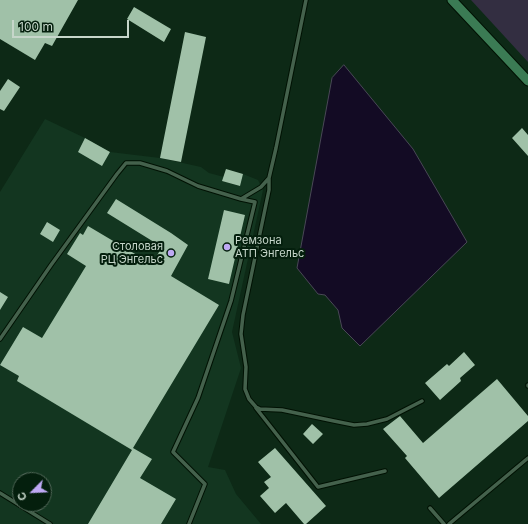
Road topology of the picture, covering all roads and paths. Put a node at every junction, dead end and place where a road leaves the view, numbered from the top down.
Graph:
1 (306, 0) edge
2 (453, 0) edge
3 (528, 81) edge
4 (269, 178) junction
5 (241, 199) junction
6 (0, 339) edge
7 (422, 402) dead end
8 (256, 407) junction
9 (528, 458) edge
10 (385, 471) dead end
11 (0, 493) edge
12 (430, 508) dead end
13 (50, 524) edge
14 (189, 524) edge
15 (444, 524) edge
16 (449, 524) edge

1 - 4 lane
2 - 3 street
4 - 5 lane
4 - 8 lane
5 - 6 lane
5 - 14 lane
7 - 8 lane
8 - 10 lane
9 - 16 lane
11 - 13 lane
12 - 15 lane

